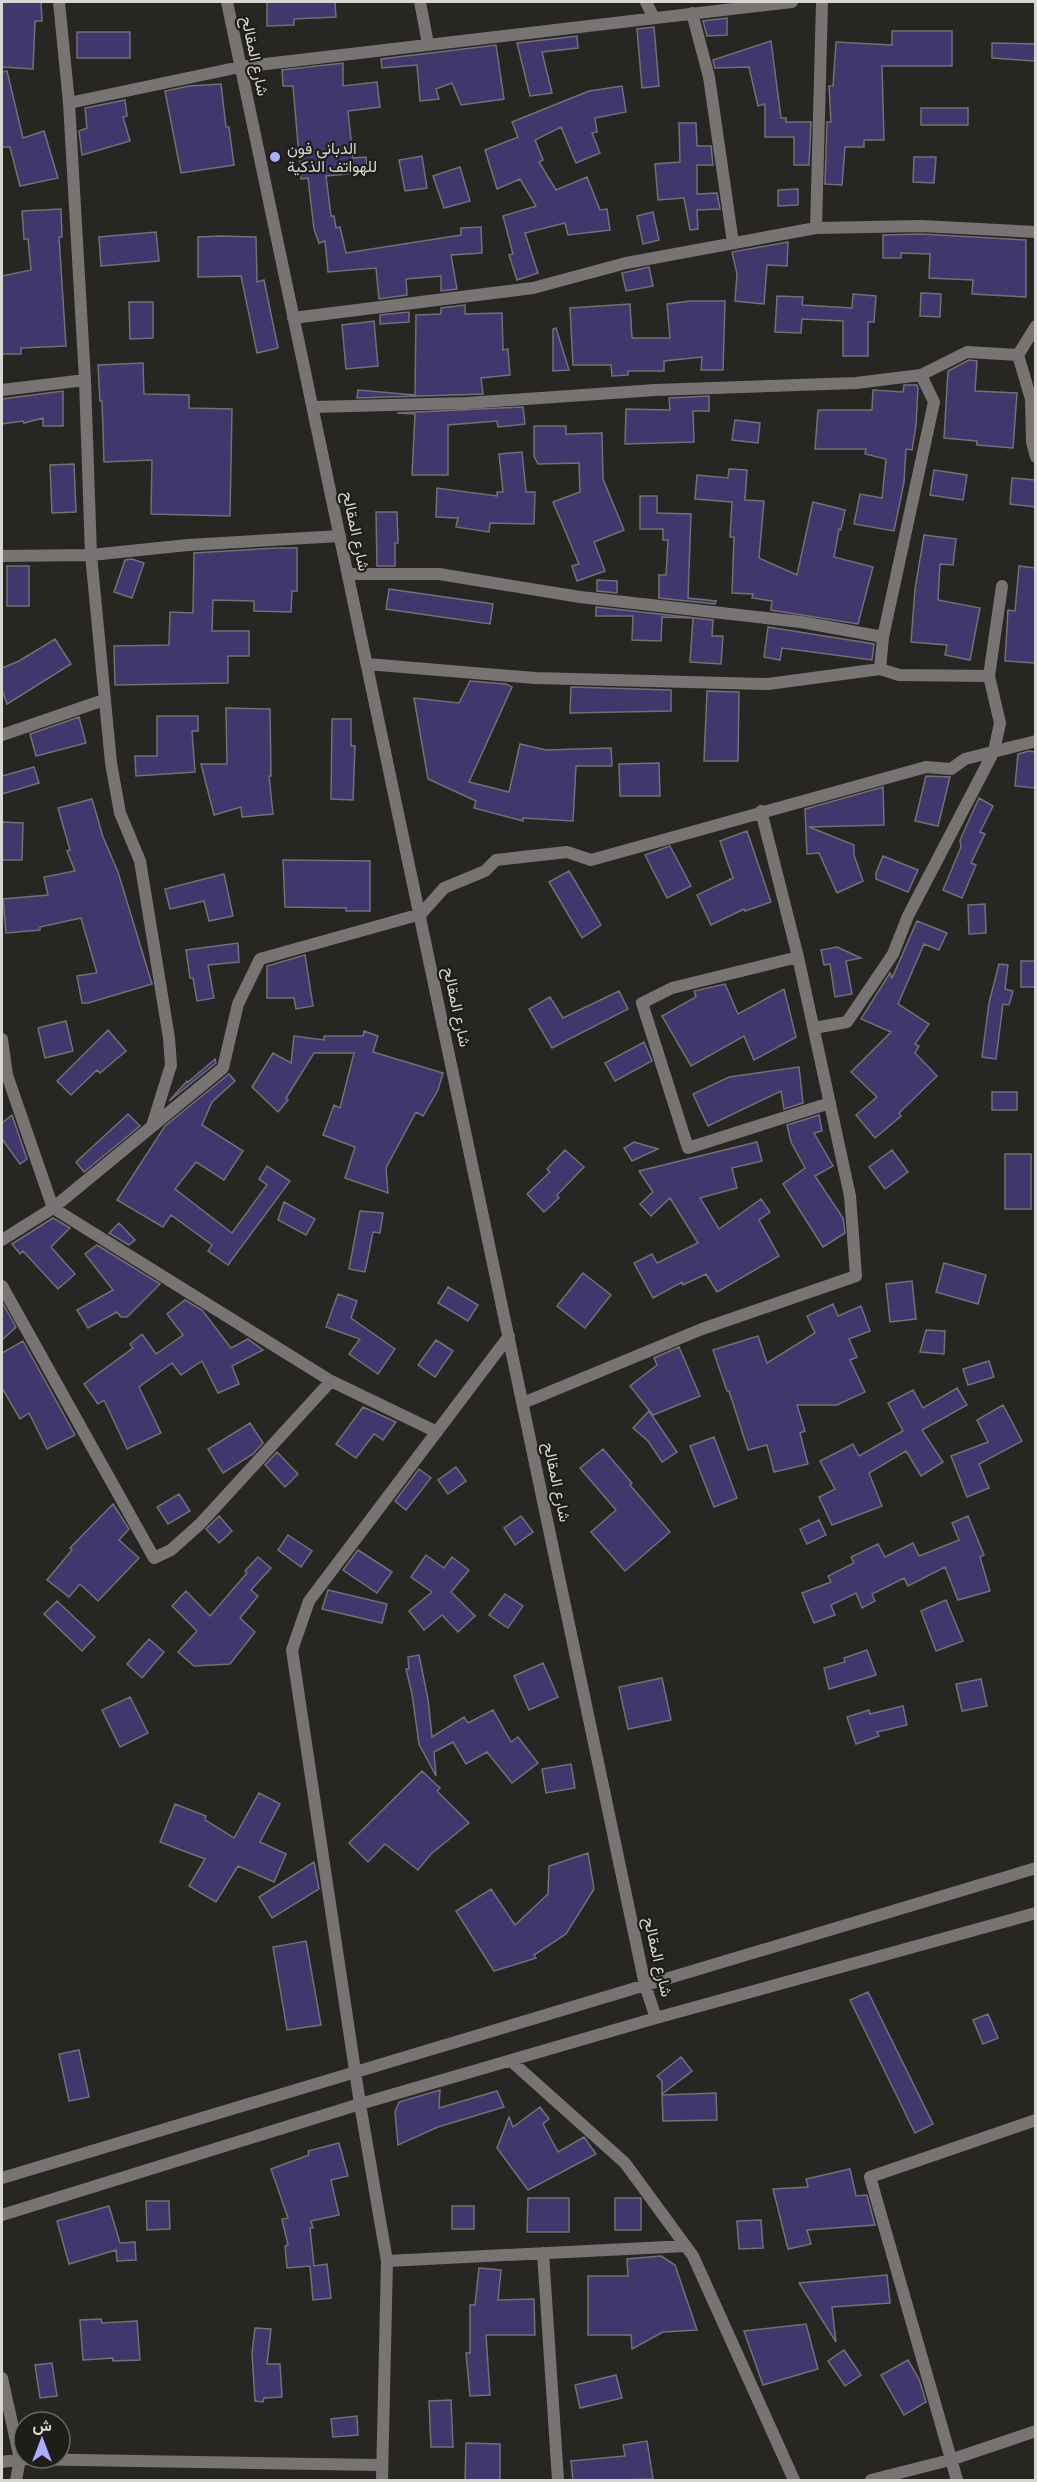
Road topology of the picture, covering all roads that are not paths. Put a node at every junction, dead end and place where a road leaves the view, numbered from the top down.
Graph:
1 (59, 2) edge
2 (227, 2) edge
3 (420, 2) edge
4 (646, 2) edge
5 (792, 2) edge
6 (822, 2) edge
7 (692, 13) junction
8 (654, 18) junction
9 (428, 45) junction
10 (240, 67) junction
11 (69, 103) junction
12 (816, 228) junction
13 (1035, 232) edge
14 (733, 243) junction
15 (293, 318) junction
16 (1035, 326) edge
17 (1018, 355) junction
18 (921, 375) junction
19 (85, 380) junction
20 (2, 390) edge
21 (313, 407) junction
22 (1035, 457) edge
23 (340, 536) junction
24 (91, 555) junction
25 (2, 556) edge
26 (348, 574) junction
27 (1002, 586) dead end
28 (883, 637) junction
29 (367, 664) junction
30 (880, 669) junction
31 (989, 676) junction
32 (104, 700) junction
33 (2, 735) edge
34 (1035, 741) edge
35 (994, 751) junction
36 (761, 811) junction
37 (420, 914) junction
38 (798, 957) junction
39 (814, 1028) junction
40 (2, 1039) edge
41 (830, 1103) junction
42 (152, 1126) junction
43 (53, 1208) junction
44 (2, 1240) edge
45 (2, 1286) edge
46 (509, 1336) junction
47 (331, 1381) junction
48 (523, 1403) junction
49 (437, 1432) junction
50 (1035, 1868) edge
51 (1035, 1913) edge
52 (645, 1985) junction
53 (656, 2018) junction
54 (511, 2061) junction
55 (355, 2072) junction
56 (360, 2104) junction
57 (1035, 2120) edge
58 (2, 2178) edge
59 (2, 2215) edge
60 (686, 2246) junction
61 (543, 2253) junction
62 (387, 2261) junction
63 (2, 2378) edge
64 (12, 2423) edge
65 (1035, 2431) edge
66 (72, 2460) edge
67 (950, 2460) junction
68 (380, 2465) junction
69 (381, 2481) edge
70 (558, 2481) edge
71 (794, 2481) edge
72 (871, 2481) edge
73 (957, 2481) edge

1 - 11 street
2 - 10 street, شارع المقالح
3 - 9 street
4 - 8 street
5 - 7 street
6 - 12 street
7 - 8 street
7 - 14 street
8 - 9 street
9 - 10 street
10 - 11 street
10 - 15 street, شارع المقالح
11 - 19 street
12 - 13 street
12 - 14 street
14 - 15 street
15 - 21 street, شارع المقالح
16 - 17 street
17 - 18 street
17 - 22 street
18 - 21 street
18 - 28 street
19 - 20 street
19 - 24 street
21 - 23 street, شارع المقالح
23 - 24 street
23 - 26 street, شارع المقالح
24 - 25 street
24 - 32 street
26 - 28 street
26 - 29 street, شارع المقالح
27 - 31 street
28 - 30 street
29 - 30 street
29 - 37 street, شارع المقالح
30 - 31 street
31 - 35 street
32 - 33 street
32 - 42 street
34 - 35 street
35 - 36 street
35 - 39 street
36 - 37 street
36 - 38 street
37 - 42 street
37 - 46 street, شارع المقالح
38 - 39 street
38 - 41 street
39 - 41 street
40 - 43 street
41 - 48 street
42 - 43 street
43 - 44 street
43 - 47 street
45 - 47 street
46 - 48 street, شارع المقالح
46 - 49 street
47 - 49 street
48 - 52 street, شارع المقالح
49 - 55 street
50 - 52 street
51 - 53 street
52 - 53 street, شارع المقالح
52 - 55 street
53 - 54 street
54 - 56 street
54 - 60 street
55 - 56 street
55 - 58 street
56 - 59 street
56 - 62 street
57 - 67 street
60 - 61 street
60 - 71 street
61 - 62 street
61 - 70 street
62 - 68 street
63 - 64 street
65 - 67 street
66 - 68 street
67 - 72 street
67 - 73 street
68 - 69 street

